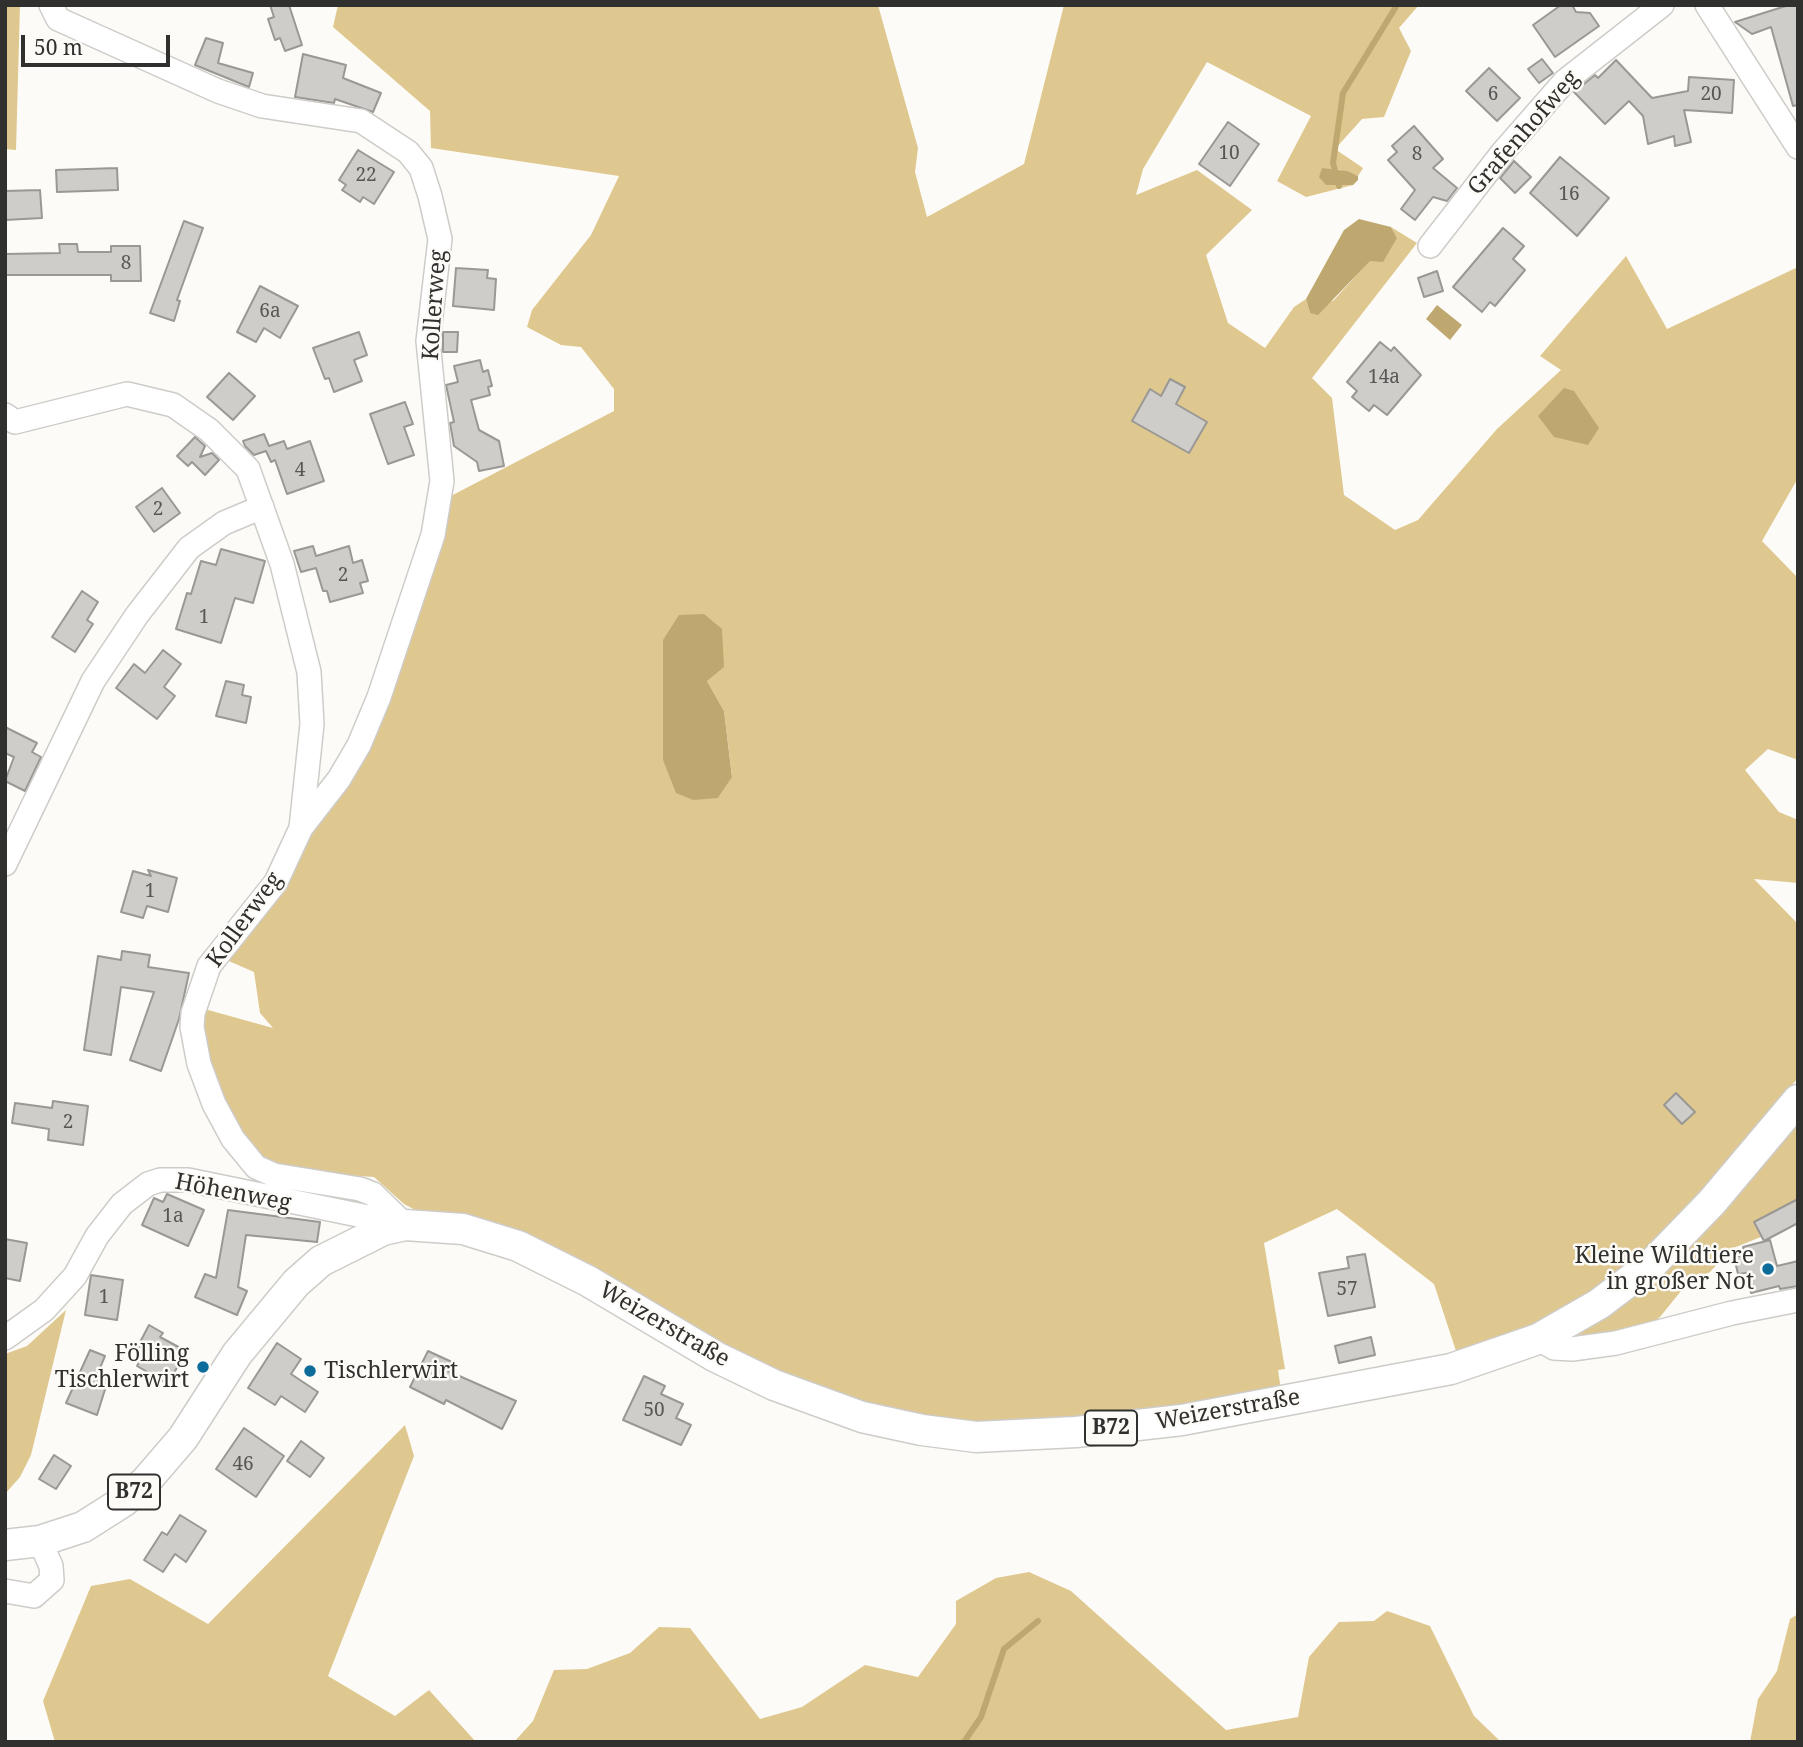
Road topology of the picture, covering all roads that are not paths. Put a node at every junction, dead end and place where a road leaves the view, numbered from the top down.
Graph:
1 (51, 5) edge
2 (1662, 5) edge
3 (1707, 5) edge
4 (1798, 147) edge
5 (1430, 246) dead end
6 (9, 422) edge
7 (262, 507) junction
8 (301, 828) junction
9 (5, 864) edge
10 (1798, 1100) edge
11 (405, 1225) junction
12 (1798, 1300) edge
13 (5, 1338) edge
14 (1538, 1339) junction
15 (40, 1541) junction
16 (5, 1545) edge
17 (5, 1591) edge

1 - 8 street, Kollerweg
2 - 5 street, Grafenhofweg
3 - 4 street
6 - 7 street, Kollerweg
7 - 8 street, Kollerweg
7 - 9 street
8 - 11 street, Kollerweg
10 - 14 main road, B72
11 - 13 street, Höhenweg
11 - 14 main road, Weizerstraße / B72
11 - 15 main road, Weizerstraße / B72
12 - 14 street
15 - 16 main road, Weizerstraße / B72
15 - 17 street

